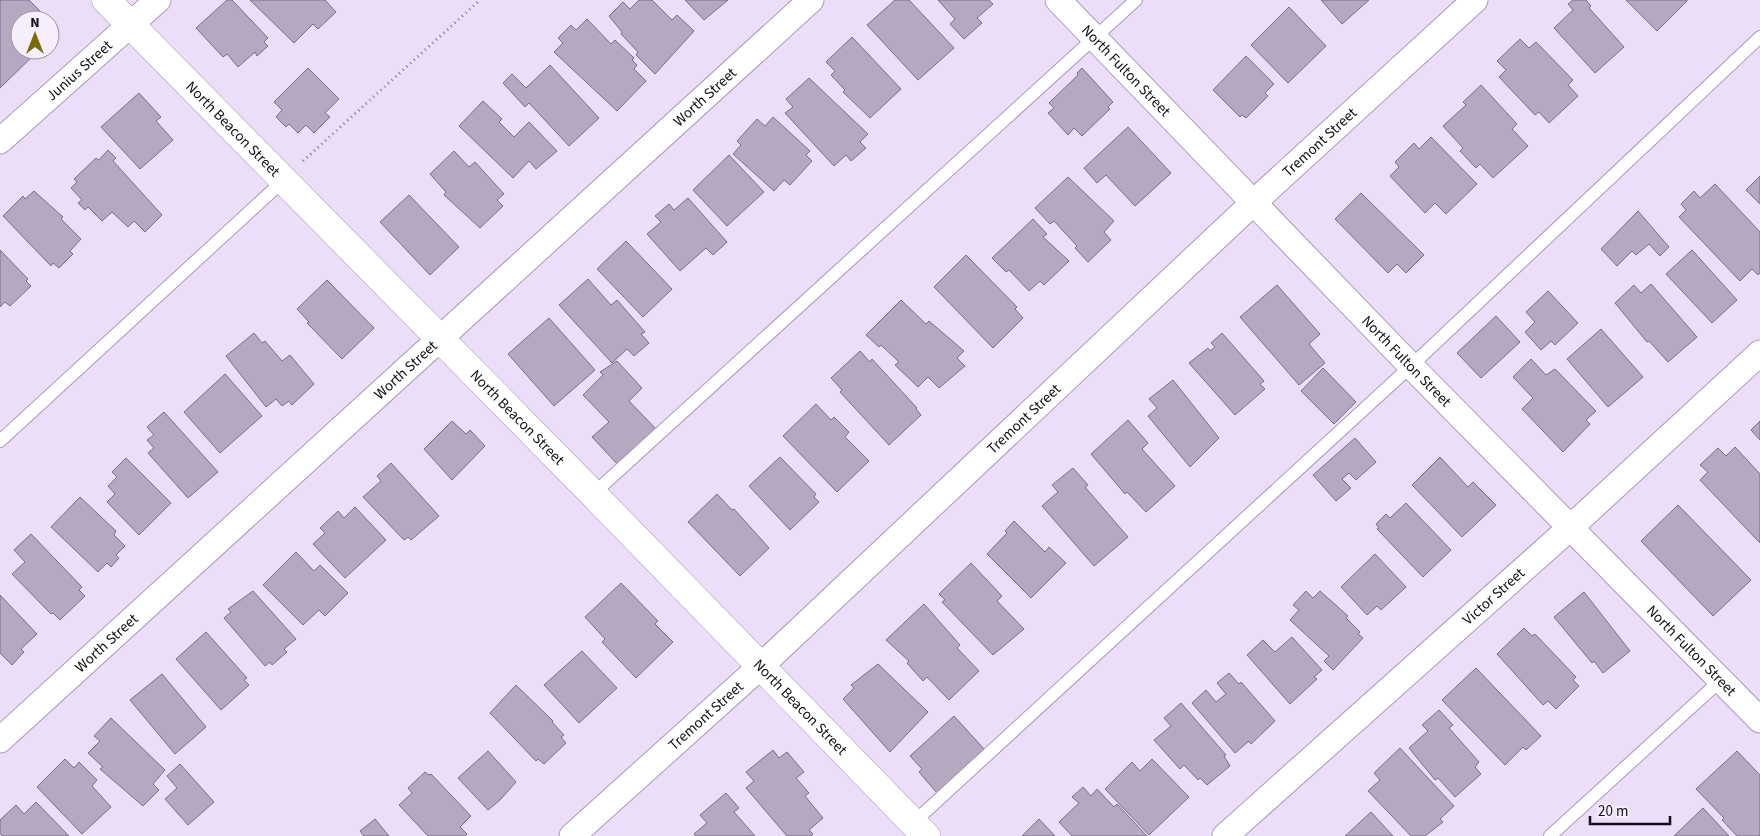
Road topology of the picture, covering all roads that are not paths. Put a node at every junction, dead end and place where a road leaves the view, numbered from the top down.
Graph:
1 (106, 0) edge
2 (158, 0) edge
3 (811, 0) edge
4 (1058, 0) edge
5 (1136, 0) edge
6 (1475, 0) edge
7 (131, 25) junction
8 (1760, 37) edge
9 (1095, 38) junction
10 (1, 138) edge
11 (284, 180) junction
12 (1253, 202) junction
13 (439, 338) junction
14 (1760, 353) edge
15 (1411, 366) junction
16 (0, 441) edge
17 (593, 494) junction
18 (1571, 527) junction
19 (761, 666) junction
20 (1721, 680) junction
21 (1760, 720) edge
22 (0, 740) edge
23 (920, 829) edge
24 (572, 836) edge
25 (1225, 836) edge
26 (1550, 836) edge

1 - 7 street, North Beacon Street
2 - 7 street, Junius Street
3 - 13 street, Worth Street
4 - 9 street, North Fulton Street
5 - 9 lane
6 - 12 street, Tremont Street
7 - 10 street, Junius Street
7 - 11 street, North Beacon Street
8 - 15 lane
9 - 12 street, North Fulton Street
9 - 17 lane
11 - 13 street, North Beacon Street
11 - 16 lane
12 - 15 street, North Fulton Street
12 - 19 street, Tremont Street
13 - 17 street, North Beacon Street
13 - 22 street, Worth Street
14 - 18 street, Victor Street
15 - 18 street, North Fulton Street
15 - 23 lane
17 - 19 street, North Beacon Street
18 - 20 street, North Fulton Street
18 - 25 street, Victor Street
19 - 23 street, North Beacon Street
19 - 24 street, Tremont Street
20 - 21 street, North Fulton Street
20 - 26 lane

